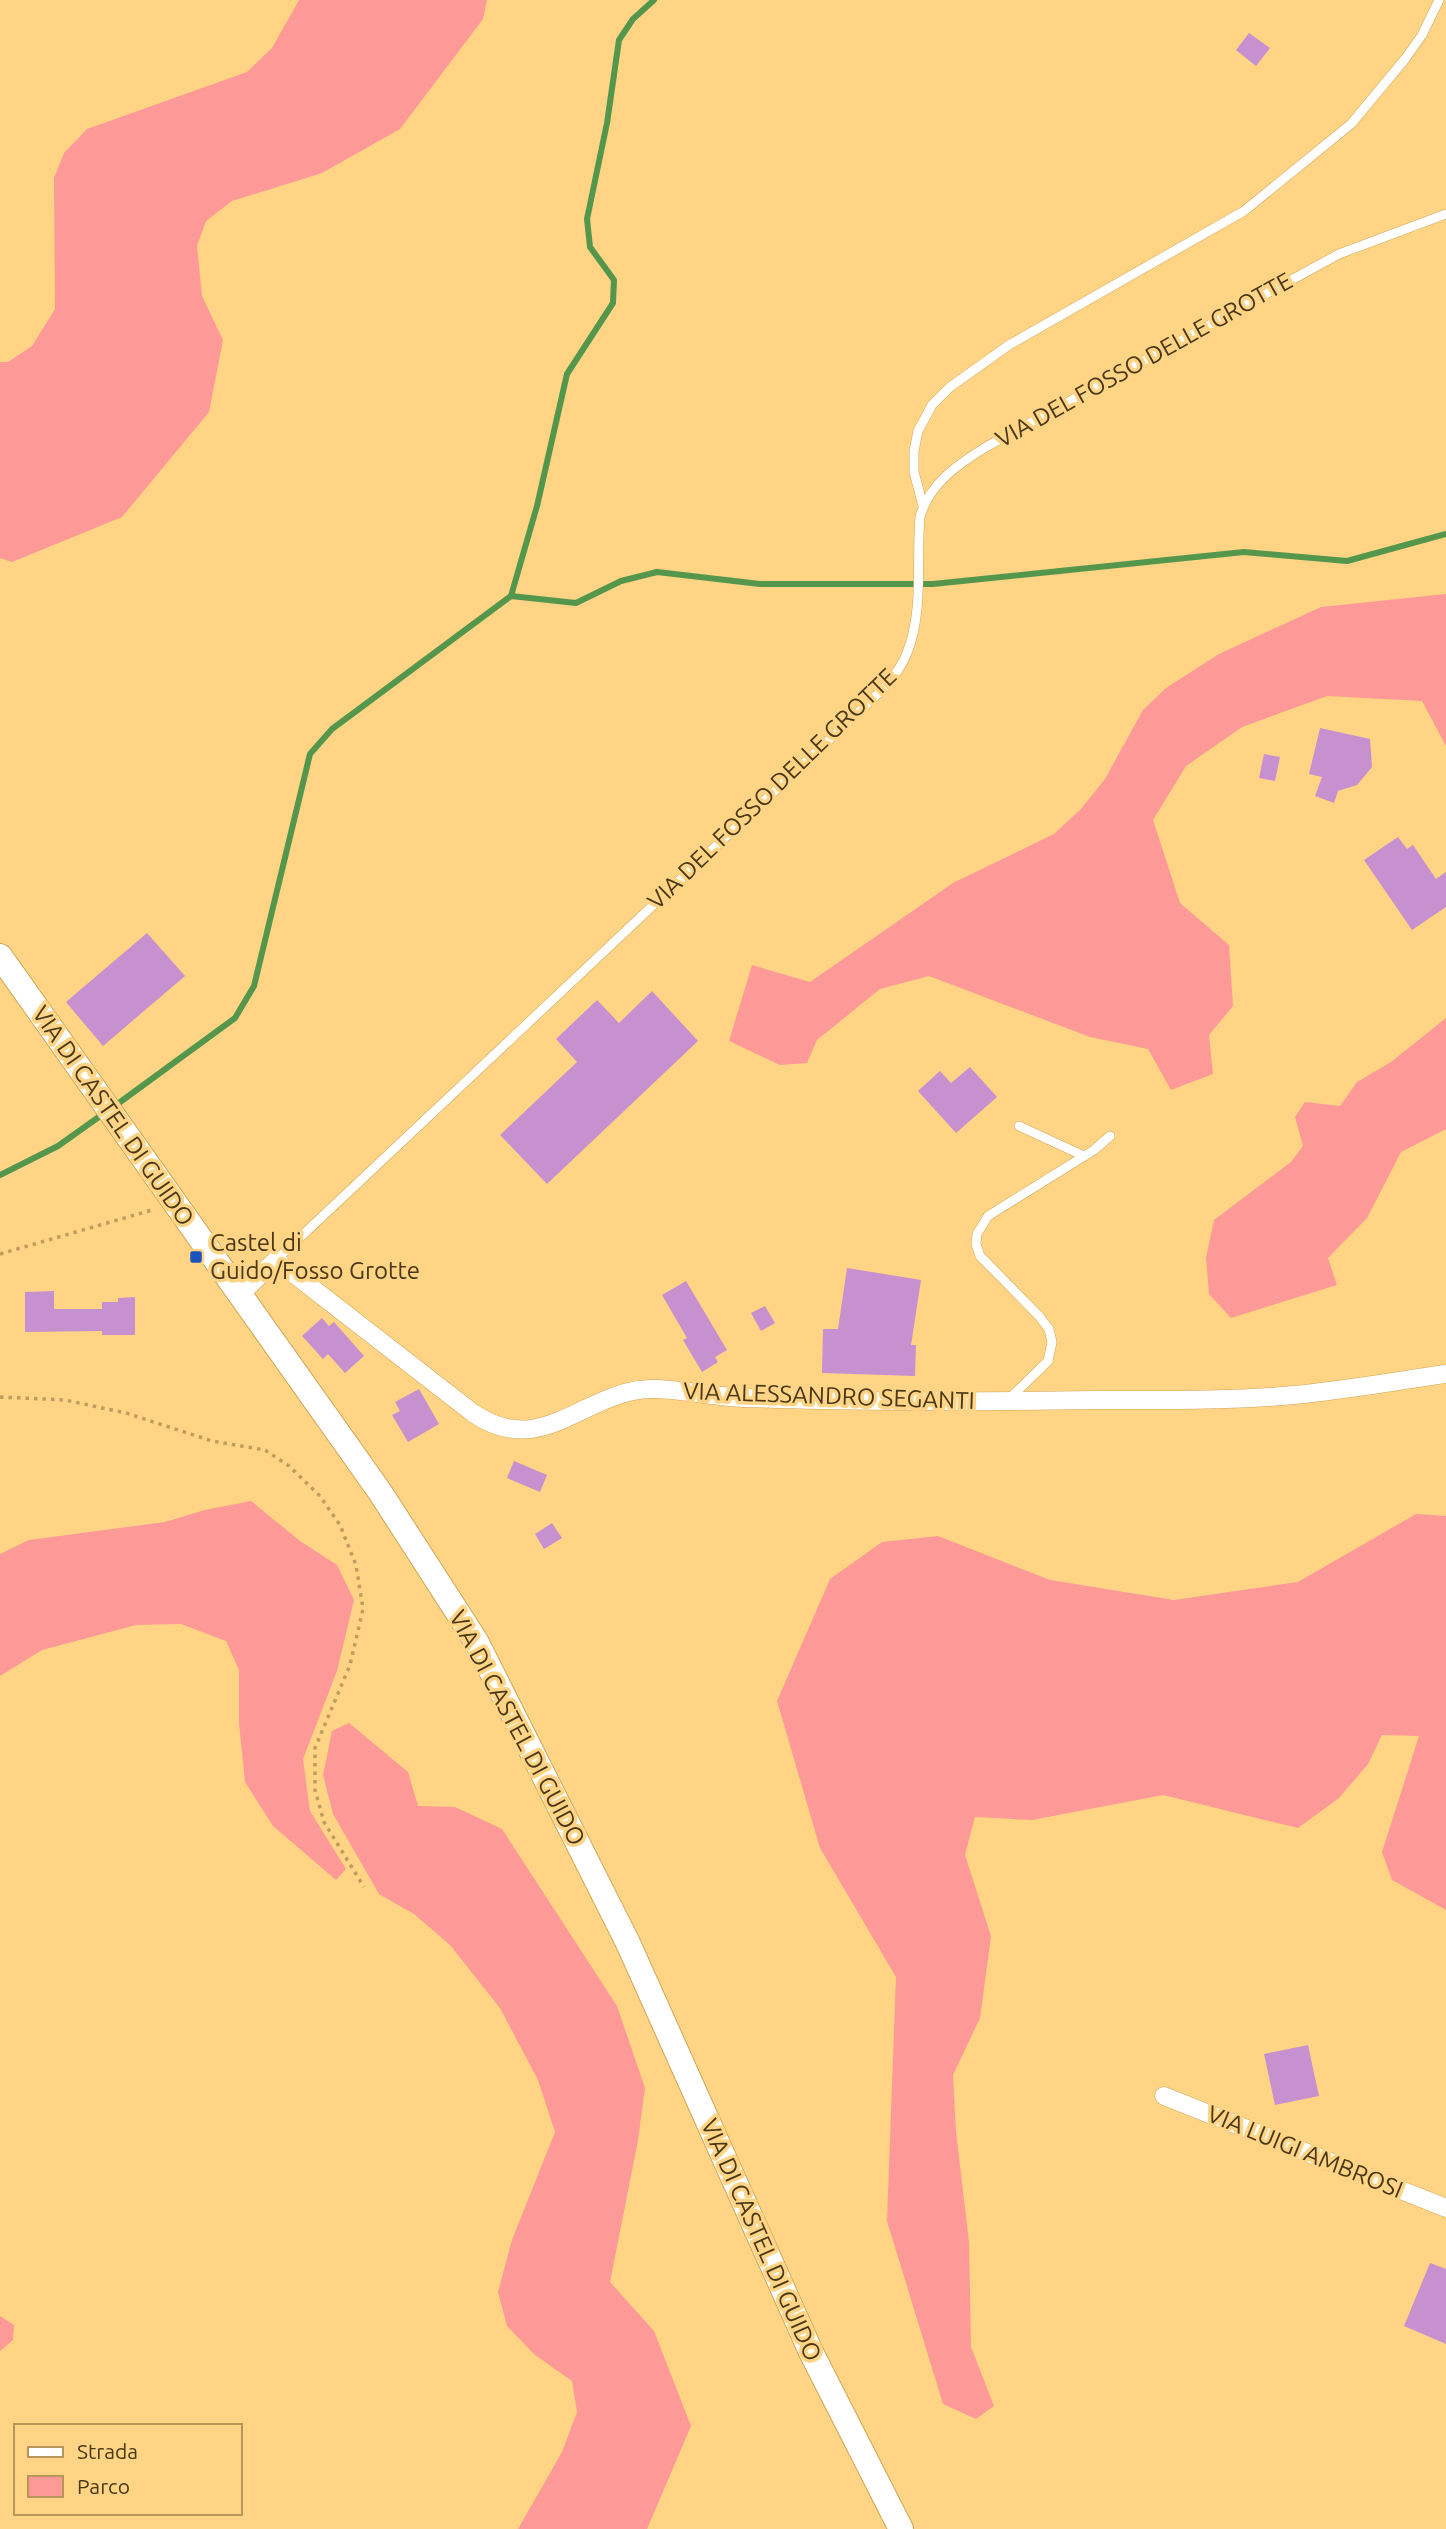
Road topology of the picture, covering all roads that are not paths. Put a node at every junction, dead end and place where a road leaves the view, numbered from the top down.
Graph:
1 (1439, 0) edge
2 (1446, 214) edge
3 (923, 506) junction
4 (0, 956) edge
5 (1019, 1126) dead end
6 (1110, 1136) dead end
7 (1084, 1156) junction
8 (275, 1260) junction
9 (239, 1295) junction
10 (1446, 1374) edge
11 (1006, 1402) junction
12 (1164, 2096) dead end
13 (1446, 2208) edge
14 (901, 2529) edge

1 - 3 lane
2 - 3 lane, VIA DEL FOSSO DELLE GROTTE
3 - 8 lane, VIA DEL FOSSO DELLE GROTTE
4 - 9 street, VIA DI CASTEL DI GUIDO
5 - 7 lane
6 - 7 lane
7 - 11 lane
8 - 9 street, VIA DEL FOSSO DELLE GROTTE
8 - 11 street, VIA ALESSANDRO SEGANTI
9 - 14 street, VIA DI CASTEL DI GUIDO
10 - 11 street, VIA ALESSANDRO SEGANTI
12 - 13 street, VIA LUIGI AMBROSI

